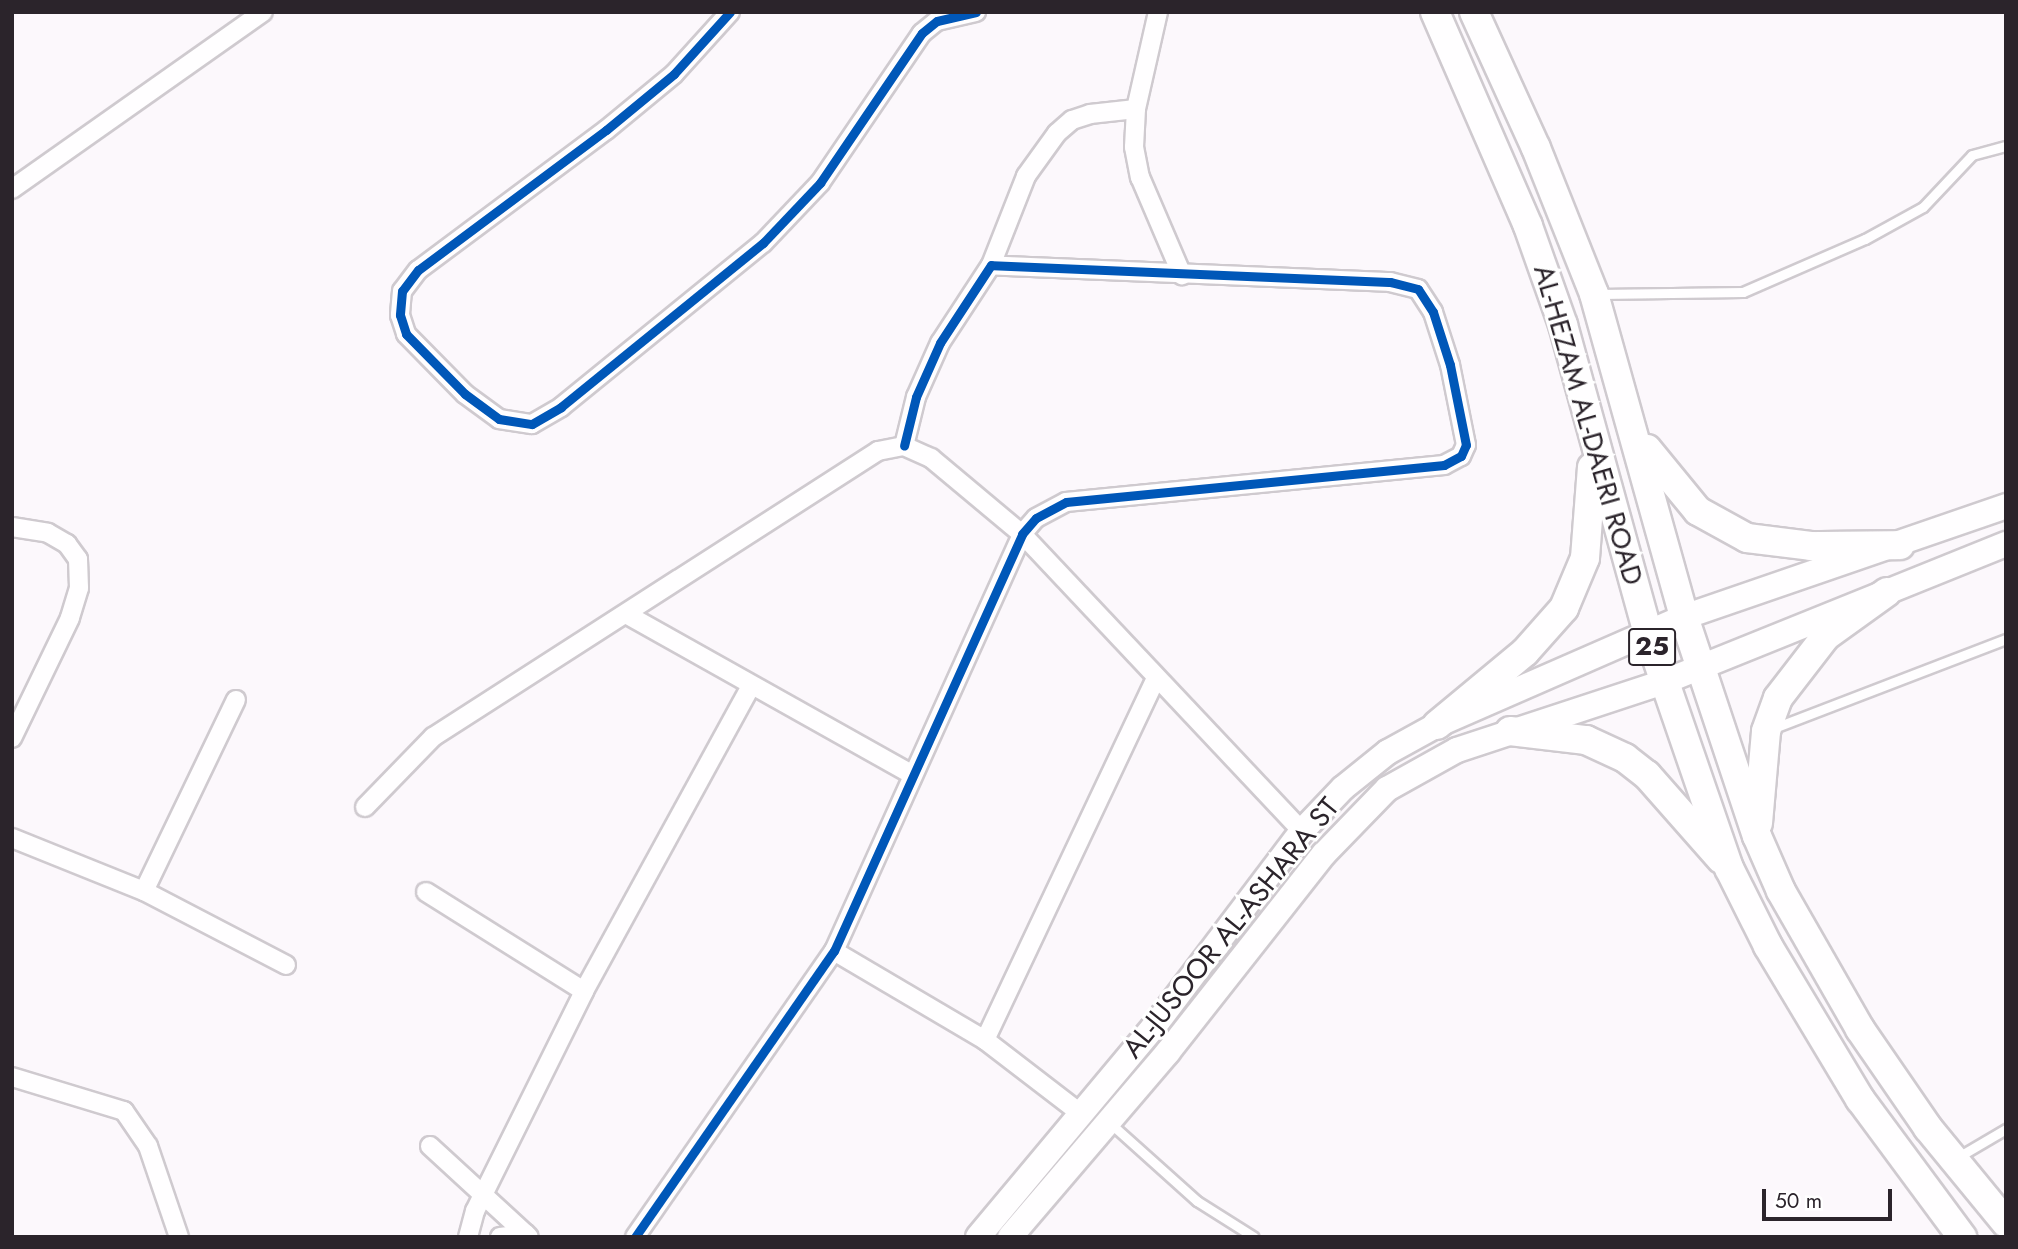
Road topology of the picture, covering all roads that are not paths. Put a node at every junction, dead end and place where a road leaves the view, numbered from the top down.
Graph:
1 (263, 12) edge
2 (730, 12) edge
3 (976, 12) edge
4 (1158, 12) edge
5 (1435, 12) edge
6 (1474, 12) edge
7 (1136, 109) junction
8 (2006, 146) edge
9 (12, 189) edge
10 (991, 265) junction
11 (1182, 275) junction
12 (1594, 294) junction
13 (1590, 425) junction
14 (1637, 436) junction
15 (904, 446) junction
16 (2006, 506) edge
17 (12, 527) edge
18 (1022, 534) junction
19 (2006, 544) edge
20 (1900, 545) junction
21 (1887, 592) junction
22 (626, 614) junction
23 (1684, 617) junction
24 (1648, 633) junction
25 (2006, 639) edge
26 (1701, 667) junction
27 (1155, 680) junction
28 (1664, 682) junction
29 (750, 688) junction
30 (236, 700) dead end
31 (1437, 725) junction
32 (1510, 731) junction
33 (1766, 731) junction
34 (12, 738) edge
35 (911, 774) junction
36 (365, 807) dead end
37 (1302, 831) junction
38 (1757, 836) junction
39 (12, 838) edge
40 (1729, 869) junction
41 (144, 891) junction
42 (426, 892) dead end
43 (834, 951) junction
44 (286, 965) dead end
45 (584, 992) junction
46 (985, 1040) junction
47 (12, 1077) edge
48 (1080, 1113) junction
49 (1110, 1123) junction
50 (2006, 1129) edge
51 (430, 1146) dead end
52 (1953, 1160) junction
53 (484, 1192) junction
54 (2006, 1223) edge
55 (528, 1236) edge
56 (179, 1237) edge
57 (468, 1237) edge
58 (500, 1237) edge
59 (635, 1237) edge
60 (978, 1237) edge
61 (1010, 1237) edge
62 (1254, 1237) edge
63 (1962, 1237) edge

1 - 9 street
2 - 3 street
4 - 7 street
5 - 13 main road, AL-HEZAM AL-DAERI ROAD / 25
6 - 12 main road, AL-HEZAM AL-DAERI ROAD / 25
7 - 10 street
7 - 11 street
8 - 12 lane
10 - 11 street
10 - 15 street
11 - 18 street
12 - 14 main road, AL-HEZAM AL-DAERI ROAD / 25
13 - 24 main road, AL-HEZAM AL-DAERI ROAD / 25
13 - 31 main road
14 - 20 main road
14 - 23 main road, AL-HEZAM AL-DAERI ROAD / 25
15 - 18 street
15 - 22 street
16 - 20 main road, AL-JUSOOR AL-ASHARA ST
17 - 34 street
18 - 27 street
18 - 35 street
19 - 21 main road, AL-JUSOOR AL-ASHARA ST
20 - 23 main road, AL-JUSOOR AL-ASHARA ST
21 - 26 main road, AL-JUSOOR AL-ASHARA ST
21 - 33 main road
22 - 29 street
22 - 36 street
23 - 24 main road, AL-JUSOOR AL-ASHARA ST
23 - 26 main road, AL-HEZAM AL-DAERI ROAD / 25
24 - 28 main road, AL-HEZAM AL-DAERI ROAD / 25
24 - 31 main road, AL-JUSOOR AL-ASHARA ST
25 - 33 lane
26 - 28 main road, AL-JUSOOR AL-ASHARA ST
26 - 38 main road, AL-HEZAM AL-DAERI ROAD / 25
27 - 37 street
27 - 46 street
28 - 32 main road, AL-JUSOOR AL-ASHARA ST
28 - 40 main road, AL-HEZAM AL-DAERI ROAD / 25
29 - 35 street
29 - 45 street
30 - 41 street
31 - 37 main road, AL-JUSOOR AL-ASHARA ST
32 - 40 main road
32 - 49 main road, AL-JUSOOR AL-ASHARA ST
33 - 38 main road
35 - 43 street
37 - 48 main road, AL-JUSOOR AL-ASHARA ST
38 - 52 main road, AL-HEZAM AL-DAERI ROAD / 25
39 - 41 street
40 - 63 main road, AL-HEZAM AL-DAERI ROAD / 25
41 - 44 street
42 - 45 street
43 - 46 street
43 - 59 street
45 - 53 street
46 - 48 street
47 - 56 street
48 - 60 main road, AL-JUSOOR AL-ASHARA ST
49 - 61 main road, AL-JUSOOR AL-ASHARA ST
49 - 62 lane
50 - 52 lane
51 - 53 street
52 - 54 main road, AL-HEZAM AL-DAERI ROAD / 25
53 - 55 street
53 - 57 street
55 - 58 street

